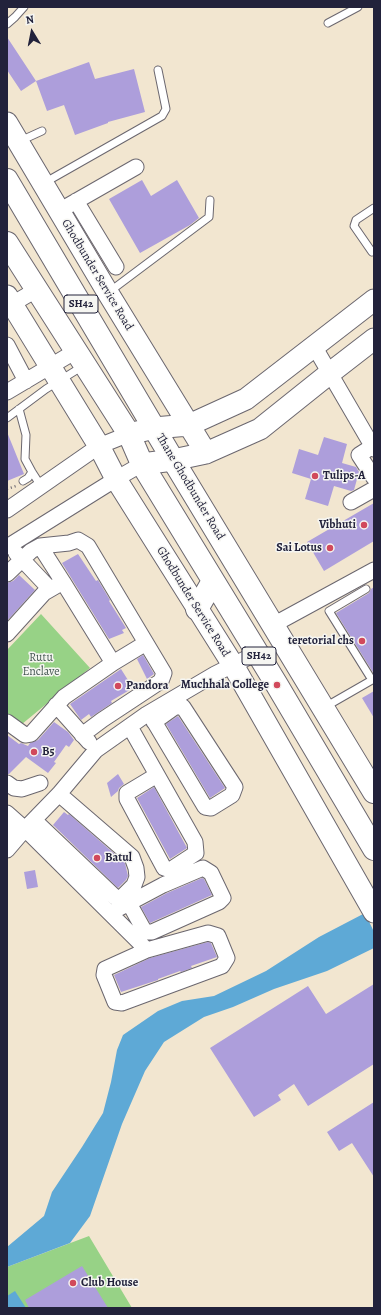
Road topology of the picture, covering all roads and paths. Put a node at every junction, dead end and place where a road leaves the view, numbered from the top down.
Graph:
1 (24, 7) edge
2 (358, 7) edge
3 (328, 23) dead end
4 (7, 24) edge
5 (158, 70) dead end
6 (7, 123) edge
7 (42, 131) dead end
8 (18, 142) junction
9 (136, 167) dead end
10 (7, 180) edge
11 (42, 184) junction
12 (210, 200) dead end
13 (67, 206) junction
14 (374, 208) edge
15 (7, 243) edge
16 (372, 252) dead end
17 (116, 267) dead end
18 (36, 290) junction
19 (108, 293) junction
20 (374, 300) edge
21 (9, 303) edge
22 (374, 339) edge
23 (7, 345) edge
24 (314, 346) junction
25 (81, 358) junction
26 (330, 373) junction
27 (55, 374) junction
28 (26, 380) junction
29 (7, 392) edge
30 (335, 401) dead end
31 (19, 409) junction
32 (7, 418) edge
33 (189, 426) junction
34 (154, 428) junction
35 (129, 434) junction
36 (99, 446) junction
37 (371, 449) edge
38 (206, 453) junction
39 (173, 460) junction
40 (142, 464) junction
41 (32, 472) junction
42 (374, 478) edge
43 (116, 479) junction
44 (23, 480) dead end
45 (41, 486) junction
46 (374, 489) edge
47 (351, 502) dead end
48 (7, 510) edge
49 (8, 545) edge
50 (40, 546) junction
51 (22, 560) junction
52 (374, 570) edge
53 (7, 574) edge
54 (213, 581) junction
55 (63, 582) junction
56 (50, 589) junction
57 (366, 589) dead end
58 (197, 609) junction
59 (273, 625) junction
60 (7, 634) edge
61 (146, 643) junction
62 (256, 652) junction
63 (113, 663) junction
64 (233, 665) junction
65 (56, 705) junction
66 (323, 708) junction
67 (151, 718) junction
68 (7, 722) edge
69 (130, 727) junction
70 (82, 735) junction
71 (96, 750) junction
72 (157, 775) junction
73 (7, 783) edge
74 (40, 783) dead end
75 (374, 792) edge
76 (59, 794) junction
77 (7, 813) edge
78 (7, 825) edge
79 (29, 825) junction
80 (7, 833) edge
81 (374, 849) edge
82 (7, 850) edge
83 (129, 903) junction
84 (374, 912) edge
85 (109, 913) junction
86 (147, 950) junction

1 - 4 lane
2 - 3 lane
5 - 11 lane
6 - 8 street, Ghodbunder Service Road
7 - 8 lane
8 - 11 street, Ghodbunder Service Road
9 - 13 street
10 - 34 main road, Thane Ghodbunder Road / SH42
11 - 13 street, Ghodbunder Service Road
12 - 19 lane
13 - 17 street
13 - 19 street, Ghodbunder Service Road
14 - 16 lane
15 - 18 main road, SH42
18 - 21 street
18 - 25 main road, SH42
19 - 33 street, Ghodbunder Service Road
20 - 24 street
21 - 27 street, Ghodbunder Service Road
22 - 26 street
23 - 28 street
24 - 26 street
24 - 33 street
25 - 27 street
25 - 35 main road, SH42
26 - 37 street
26 - 38 street
27 - 28 street
27 - 31 lane
27 - 36 street, Ghodbunder Service Road
28 - 29 street
30 - 37 street
31 - 32 lane
31 - 41 lane
33 - 34 street
33 - 38 street, Ghodbunder Service Road
34 - 35 street
34 - 39 main road, Thane Ghodbunder Road / SH42
35 - 36 street
35 - 40 main road, SH42
36 - 43 street, Ghodbunder Service Road
36 - 45 street
37 - 42 street
38 - 39 street
39 - 40 street
39 - 59 main road, Thane Ghodbunder Road / SH42
40 - 43 street
40 - 54 main road, SH42
41 - 44 lane
41 - 45 lane
43 - 49 street
43 - 58 street, Ghodbunder Service Road
45 - 48 street
46 - 47 street
49 - 51 street
50 - 51 street
50 - 55 street
50 - 61 street
51 - 53 street
51 - 56 street
52 - 59 street
54 - 58 main road
54 - 62 main road, SH42
55 - 56 street
55 - 63 street
56 - 60 street
57 - 66 lane
58 - 64 street, Ghodbunder Service Road
59 - 66 main road, Thane Ghodbunder Road / SH42
61 - 63 street
61 - 70 street
62 - 64 street
62 - 81 main road, SH42
63 - 65 street
64 - 67 street
64 - 84 street, Ghodbunder Service Road
65 - 68 street
65 - 70 street
66 - 75 main road, Thane Ghodbunder Road / SH42
67 - 67 street
67 - 69 street
69 - 71 street
69 - 72 street
70 - 71 street
71 - 76 street
72 - 72 street
73 - 74 street
76 - 79 street
76 - 79 street
77 - 79 street
78 - 80 street
79 - 82 street
79 - 85 street
83 - 83 street
83 - 85 street
85 - 86 street
86 - 86 street

